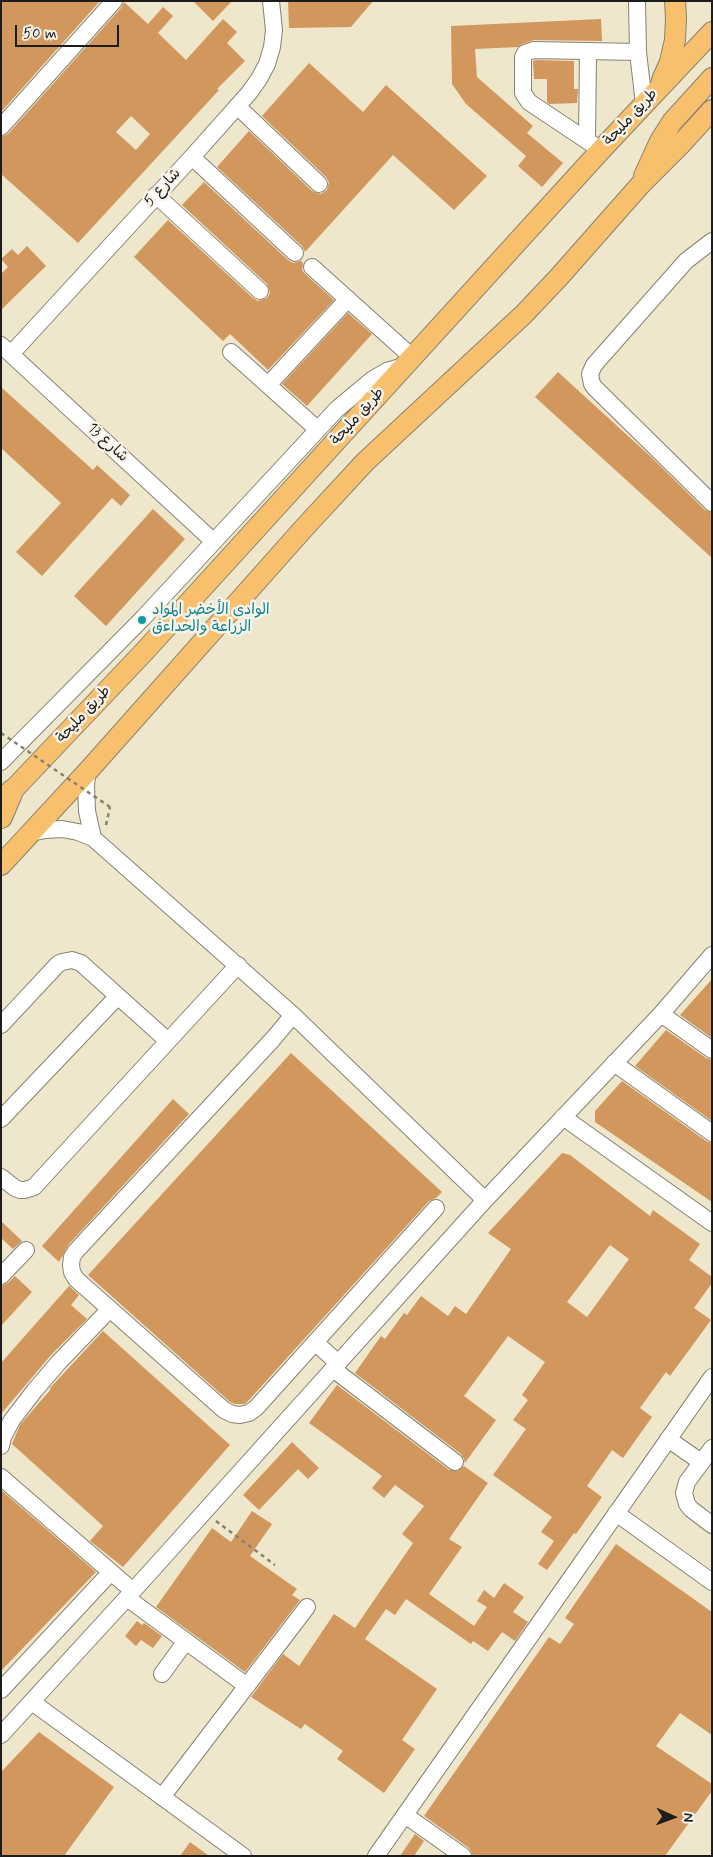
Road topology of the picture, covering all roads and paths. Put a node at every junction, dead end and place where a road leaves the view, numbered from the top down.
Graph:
1 (114, 1) edge
2 (271, 1) edge
3 (637, 1) edge
4 (675, 1) edge
5 (712, 32) edge
6 (588, 52) junction
7 (638, 52) junction
8 (712, 78) edge
9 (659, 88) junction
10 (644, 104) junction
11 (237, 106) junction
12 (712, 110) edge
13 (1, 127) edge
14 (594, 145) junction
15 (192, 156) junction
16 (642, 182) junction
17 (319, 184) dead end
18 (156, 195) junction
19 (712, 241) edge
20 (295, 253) dead end
21 (312, 266) dead end
22 (260, 291) dead end
23 (348, 299) junction
24 (6, 350) edge
25 (231, 352) dead end
26 (408, 361) junction
27 (268, 385) junction
28 (317, 430) junction
29 (712, 503) edge
30 (213, 541) junction
31 (1, 733) edge
32 (2, 761) edge
33 (88, 771) junction
34 (7, 795) edge
35 (110, 807) dead end
36 (1, 817) edge
37 (30, 833) junction
38 (93, 838) junction
39 (1, 864) edge
40 (710, 961) edge
41 (238, 965) junction
42 (118, 996) junction
43 (293, 1014) junction
44 (661, 1014) junction
45 (1, 1025) edge
46 (168, 1041) junction
47 (712, 1050) edge
48 (614, 1063) junction
49 (563, 1117) junction
50 (1, 1120) edge
51 (712, 1134) edge
52 (1, 1177) edge
53 (485, 1200) junction
54 (436, 1208) dead end
55 (712, 1223) edge
56 (26, 1250) dead end
57 (1, 1276) edge
58 (110, 1309) junction
59 (316, 1343) junction
60 (336, 1366) junction
61 (712, 1377) edge
62 (668, 1439) junction
63 (1, 1446) edge
64 (712, 1448) edge
65 (455, 1462) dead end
66 (701, 1462) junction
67 (1, 1477) edge
68 (204, 1512) junction
69 (616, 1513) junction
70 (712, 1524) edge
71 (275, 1565) dead end
72 (111, 1572) junction
73 (712, 1582) edge
74 (130, 1595) junction
75 (307, 1607) dead end
76 (186, 1642) junction
77 (162, 1674) dead end
78 (247, 1686) junction
79 (1, 1690) edge
80 (32, 1702) junction
81 (1, 1735) edge
82 (162, 1797) junction
83 (405, 1815) junction
84 (243, 1856) edge
85 (376, 1856) edge
86 (463, 1856) edge

1 - 13 street
2 - 11 street, شارع 5
3 - 7 street
4 - 9 main road
5 - 9 main road, طريق مليحة
6 - 7 street
6 - 14 street
6 - 14 street
7 - 10 street
8 - 16 main road
9 - 10 main road, طريق مليحة
10 - 14 main road, طريق مليحة
11 - 15 street, شارع 5
11 - 17 street
12 - 16 main road
14 - 26 main road, طريق مليحة
15 - 18 street, شارع 5
15 - 20 street
16 - 33 main road
18 - 22 street
18 - 24 street, شارع 5
19 - 29 street
21 - 23 street
23 - 26 street
23 - 27 street
24 - 30 street, شارع 13
25 - 27 street
26 - 28 street
26 - 34 main road, طريق مليحة
27 - 28 street
28 - 30 street
30 - 32 street
31 - 35 path, bridge
33 - 37 main road
33 - 38 street
34 - 36 highway
37 - 38 street
37 - 39 main road
38 - 41 street
40 - 44 street
41 - 43 street
41 - 46 street
42 - 45 street
42 - 46 street
42 - 50 street
43 - 53 street
43 - 58 street
44 - 47 street
44 - 48 street
46 - 52 street
48 - 49 street
48 - 51 street
49 - 53 street
49 - 55 street
53 - 60 street
54 - 59 street
56 - 57 street
58 - 59 street
58 - 63 street
59 - 60 street
60 - 65 street
60 - 68 street
61 - 62 street
62 - 66 street
62 - 69 street
64 - 66 street
66 - 70 street
67 - 72 street
68 - 71 path
68 - 74 street
69 - 73 street
69 - 83 street
72 - 74 street
72 - 79 street
74 - 76 street
74 - 80 street
75 - 78 street
76 - 77 street
76 - 78 street
78 - 82 street
80 - 81 street
80 - 82 street
82 - 84 street
83 - 85 street
83 - 86 street

